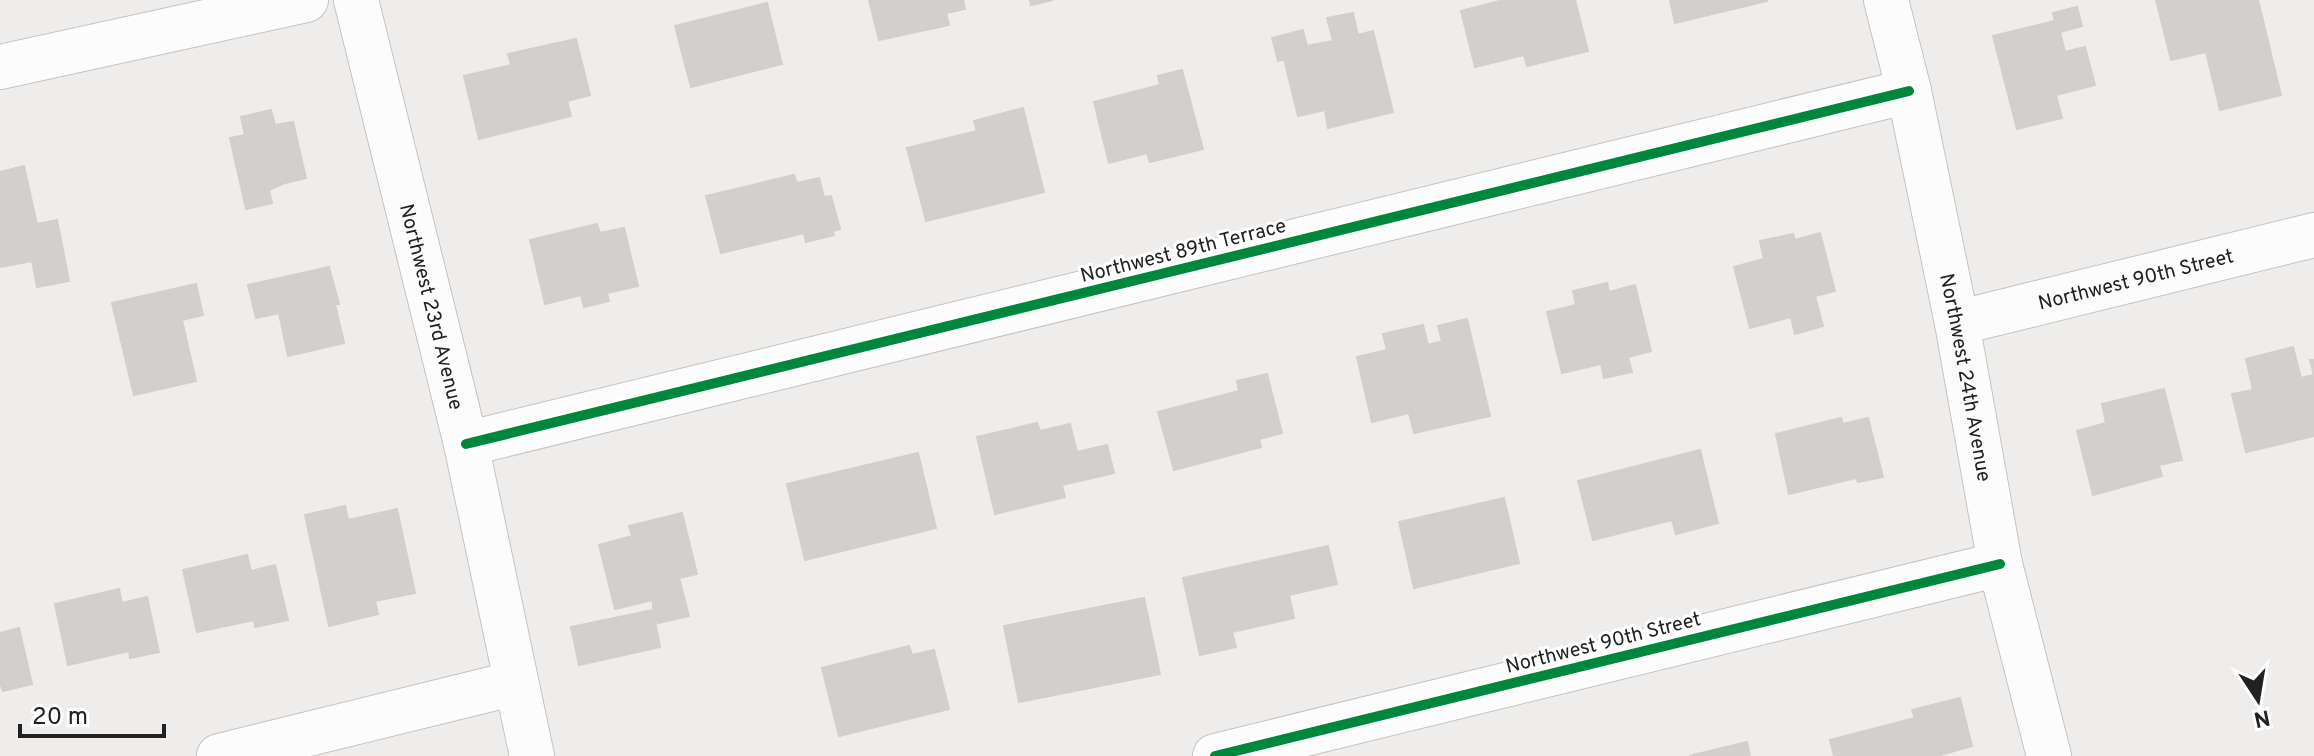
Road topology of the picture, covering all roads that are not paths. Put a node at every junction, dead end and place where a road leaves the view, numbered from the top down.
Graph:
1 (306, 0) edge
2 (356, 0) edge
3 (1886, 0) edge
4 (0, 67) edge
5 (1909, 91) junction
6 (2314, 235) edge
7 (1957, 323) junction
8 (466, 444) junction
9 (2000, 564) junction
10 (515, 683) junction
11 (219, 756) edge
12 (532, 756) edge
13 (1215, 756) edge
14 (2049, 756) edge

1 - 4 street
2 - 8 street, Northwest 23rd Avenue
3 - 5 street, Northwest 24th Avenue
5 - 7 street, Northwest 24th Avenue
5 - 8 street, Northwest 89th Terrace
6 - 7 street, Northwest 90th Street
7 - 9 street, Northwest 24th Avenue
8 - 10 street, Northwest 23rd Avenue
9 - 13 street, Northwest 90th Street
9 - 14 street, Northwest 24th Avenue
10 - 11 street
10 - 12 street, Northwest 23rd Avenue

